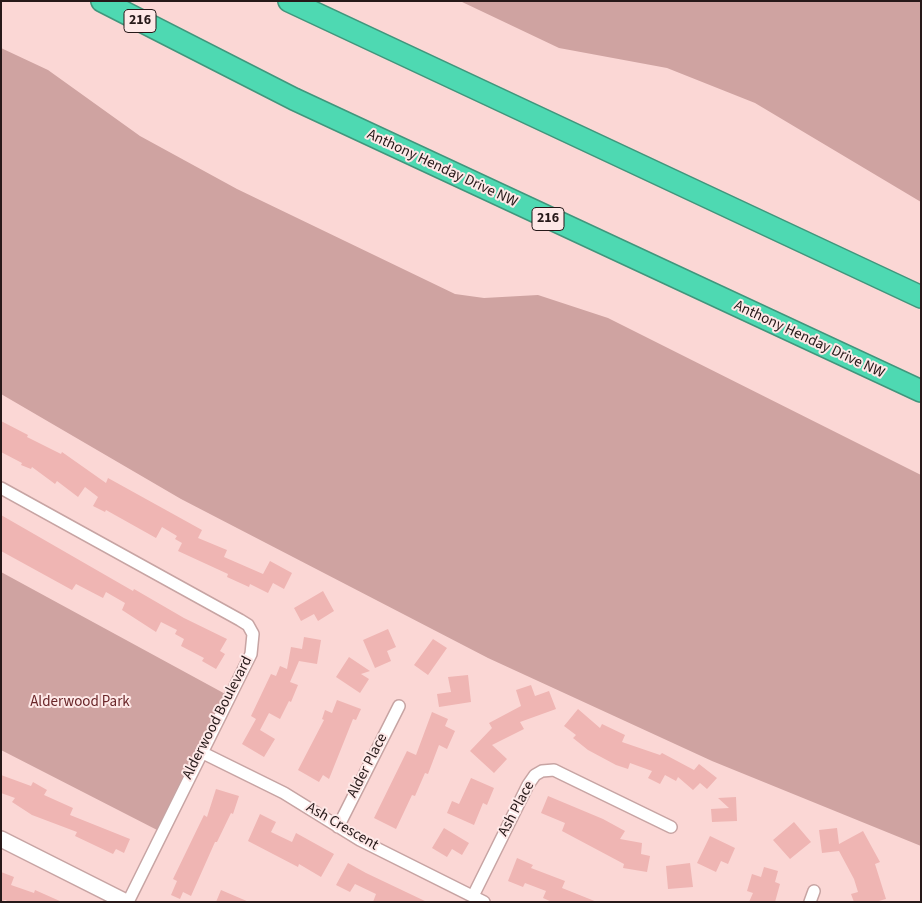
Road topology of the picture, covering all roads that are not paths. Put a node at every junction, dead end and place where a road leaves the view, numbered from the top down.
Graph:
1 (102, 1) edge
2 (292, 3) edge
3 (803, 243) junction
4 (921, 287) edge
5 (921, 297) edge
6 (921, 391) edge
7 (1, 488) edge
8 (399, 706) dead end
9 (201, 752) junction
10 (338, 827) junction
11 (671, 827) dead end
12 (1, 840) edge
13 (473, 896) junction
14 (127, 902) edge
15 (484, 902) edge

1 - 6 highway, Anthony Henday Drive NW / 216
2 - 3 highway
3 - 4 highway
3 - 5 highway
7 - 9 street, Alderwood Boulevard
8 - 10 street, Alder Place
9 - 10 street, Ash Crescent
9 - 14 street, Alderwood Boulevard
10 - 13 street, Ash Crescent
11 - 13 street, Ash Place
12 - 14 street
13 - 15 street, Ash Crescent

